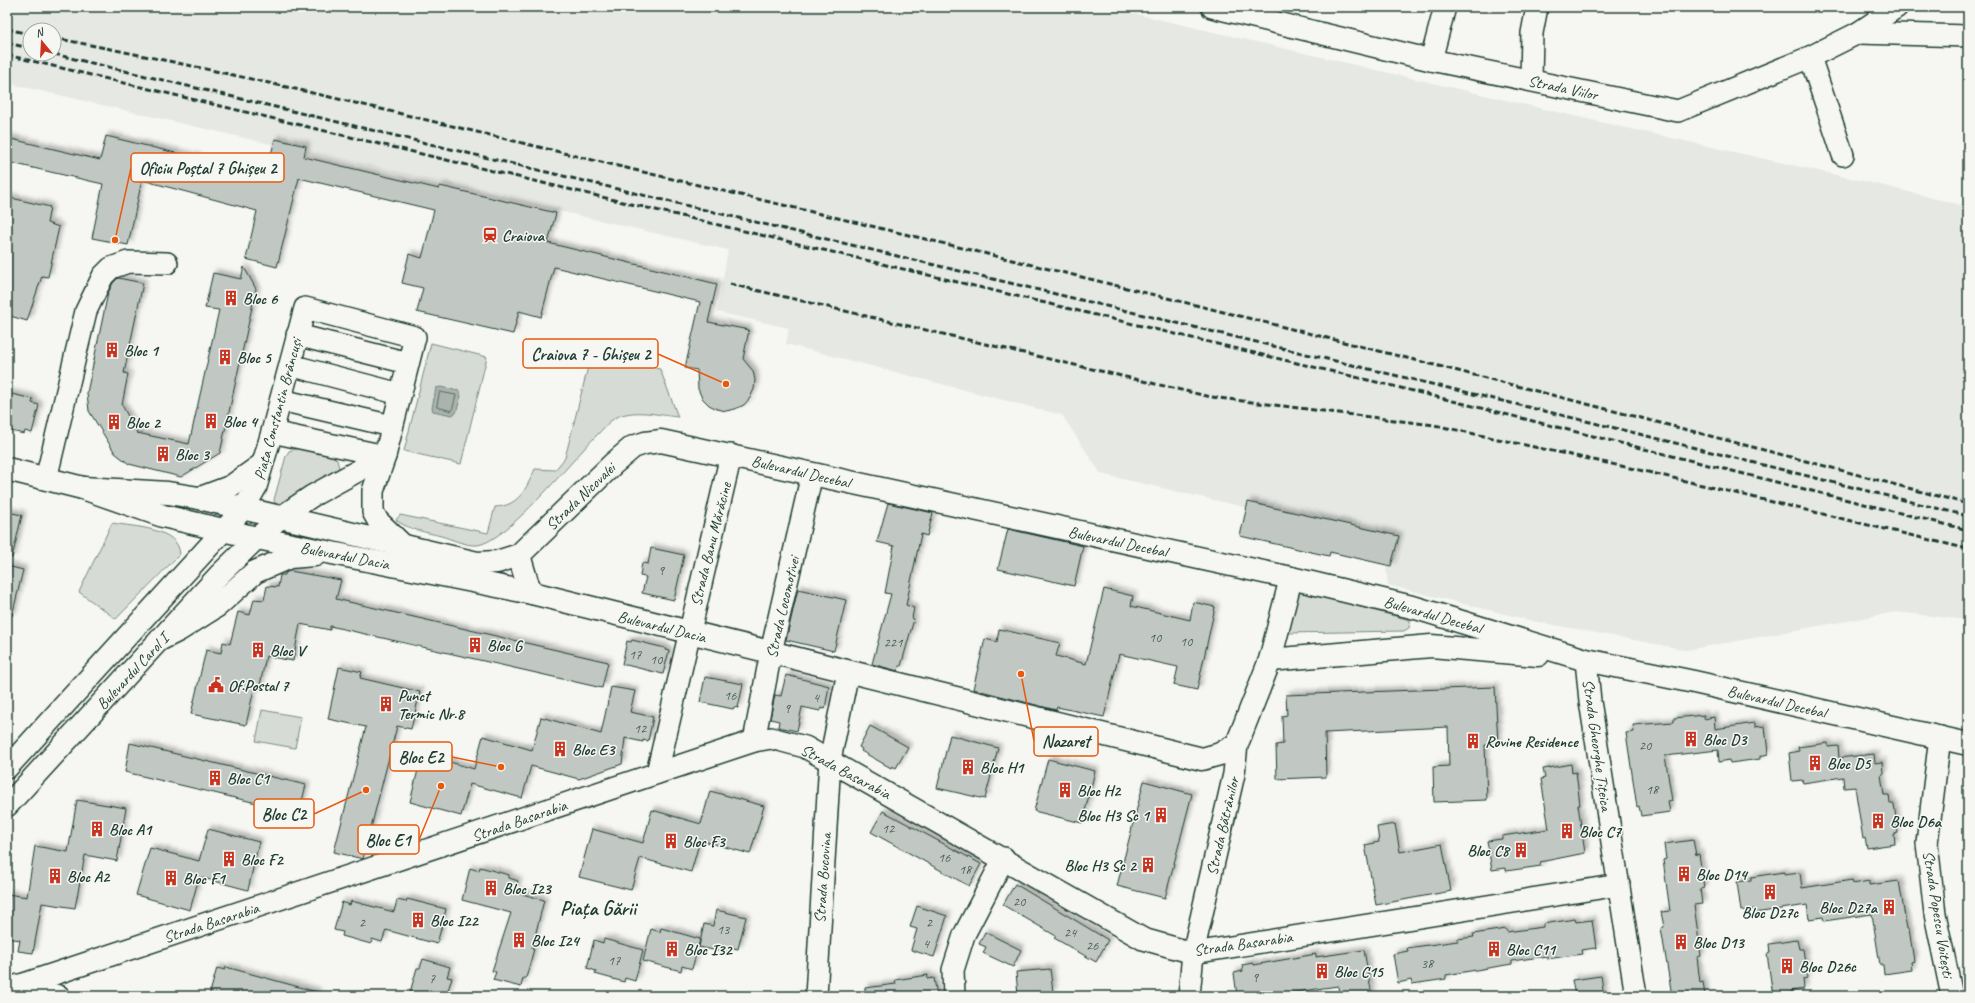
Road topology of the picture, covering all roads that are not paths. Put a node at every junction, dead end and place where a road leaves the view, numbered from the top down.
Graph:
1 (1212, 7) edge
2 (1445, 7) edge
3 (1537, 7) edge
4 (1897, 7) edge
5 (1858, 32) junction
6 (1968, 36) edge
7 (1810, 57) junction
8 (1431, 60) junction
9 (1532, 80) junction
10 (1843, 155) dead end
11 (167, 263) dead end
12 (297, 336) junction
13 (408, 363) junction
14 (290, 365) junction
15 (400, 394) junction
16 (281, 400) junction
17 (392, 426) junction
18 (272, 432) junction
19 (645, 443) joint
20 (385, 456) junction
21 (731, 456) junction
22 (262, 464) junction
23 (7, 469) edge
24 (812, 474) junction
25 (46, 479) junction
26 (84, 488) junction
27 (199, 498) junction
28 (244, 508) junction
29 (282, 517) junction
30 (222, 530) junction
31 (258, 538) junction
32 (405, 547) junction
33 (335, 553) junction
34 (519, 555) junction
35 (1291, 578) junction
36 (532, 593) junction
37 (690, 633) junction
38 (161, 639) junction
39 (771, 652) junction
40 (1270, 660) junction
41 (1586, 660) junction
42 (848, 672) junction
43 (1940, 737) junction
44 (754, 741) junction
45 (1237, 744) junction
46 (1968, 744) edge
47 (830, 760) junction
48 (7, 768) edge
49 (657, 773) junction
50 (7, 806) edge
51 (1004, 858) junction
52 (1619, 885) junction
53 (1193, 953) junction
54 (14, 983) edge
55 (59, 996) edge
56 (816, 996) edge
57 (954, 996) edge
58 (1189, 996) edge
59 (1636, 996) edge
60 (1952, 996) edge

1 - 8 street, Strada Viilor
2 - 8 street
3 - 9 street
4 - 5 street, Strada Viilor
5 - 6 street
5 - 7 street, Strada Viilor
7 - 9 street, Strada Viilor
7 - 10 street
8 - 9 street, Strada Viilor
11 - 25 street
12 - 13 street
12 - 13 street, Piața Constantin Brâncuși
12 - 14 street, Piața Constantin Brâncuși
13 - 15 street
14 - 15 street
14 - 16 street, Piața Constantin Brâncuși
15 - 17 street
16 - 17 street
16 - 18 street, Piața Constantin Brâncuși
17 - 20 street
18 - 20 street
18 - 22 street, Piața Constantin Brâncuși
19 - 21 main road, Bulevardul Decebal
19 - 34 main road, Strada Nicovalei
20 - 29 street
20 - 32 street
21 - 24 main road, Bulevardul Decebal
21 - 37 street, Strada Banu Mărăcine
22 - 27 street
22 - 28 street, Piața Constantin Brâncuși
23 - 25 main road, Bulevardul Dacia
24 - 35 main road, Bulevardul Decebal
24 - 39 street, Strada Locomotivei
25 - 26 main road, Bulevardul Dacia
26 - 27 main road, Bulevardul Dacia
26 - 30 main road, Bulevardul Dacia
27 - 28 main road, Bulevardul Dacia
28 - 29 main road, Bulevardul Dacia
28 - 30 street, Piața Constantin Brâncuși
29 - 31 street, Bulevardul Carol I
29 - 32 main road, Bulevardul Dacia
30 - 31 main road, Bulevardul Dacia
30 - 48 street, Bulevardul Carol I
31 - 33 main road, Bulevardul Dacia
31 - 38 street, Bulevardul Carol I
32 - 34 main road, Bulevardul Dacia
33 - 36 main road, Bulevardul Dacia
33 - 38 main road
34 - 36 main road
35 - 40 main road, Strada Bătrânilor
35 - 41 main road, Bulevardul Decebal
36 - 37 main road, Bulevardul Dacia
37 - 39 main road, Bulevardul Dacia
37 - 49 street, Strada Banu Mărăcine
38 - 50 street, Bulevardul Carol I
39 - 42 main road, Bulevardul Dacia
39 - 44 street, Strada Locomotivei
40 - 41 main road, Bulevardul Decebal
40 - 45 main road, Strada Bătrânilor
41 - 43 main road, Bulevardul Decebal
41 - 52 street, Strada Gheorghe Țițeica
42 - 45 main road, Bulevardul Dacia
42 - 47 street, Strada Bucovina
43 - 46 main road, Bulevardul Decebal
43 - 60 street, Strada Popescu Voitești
44 - 47 street, Strada Basarabia
44 - 49 street, Strada Basarabia
45 - 53 street, Strada Bătrânilor
47 - 51 street, Strada Basarabia
47 - 56 street, Strada Bucovina
49 - 54 street, Strada Basarabia
51 - 53 street, Strada Basarabia
51 - 57 street
52 - 53 street, Strada Basarabia
52 - 59 street, Strada Gheorghe Țițeica
53 - 58 street, Strada Bătrânilor
54 - 55 street

